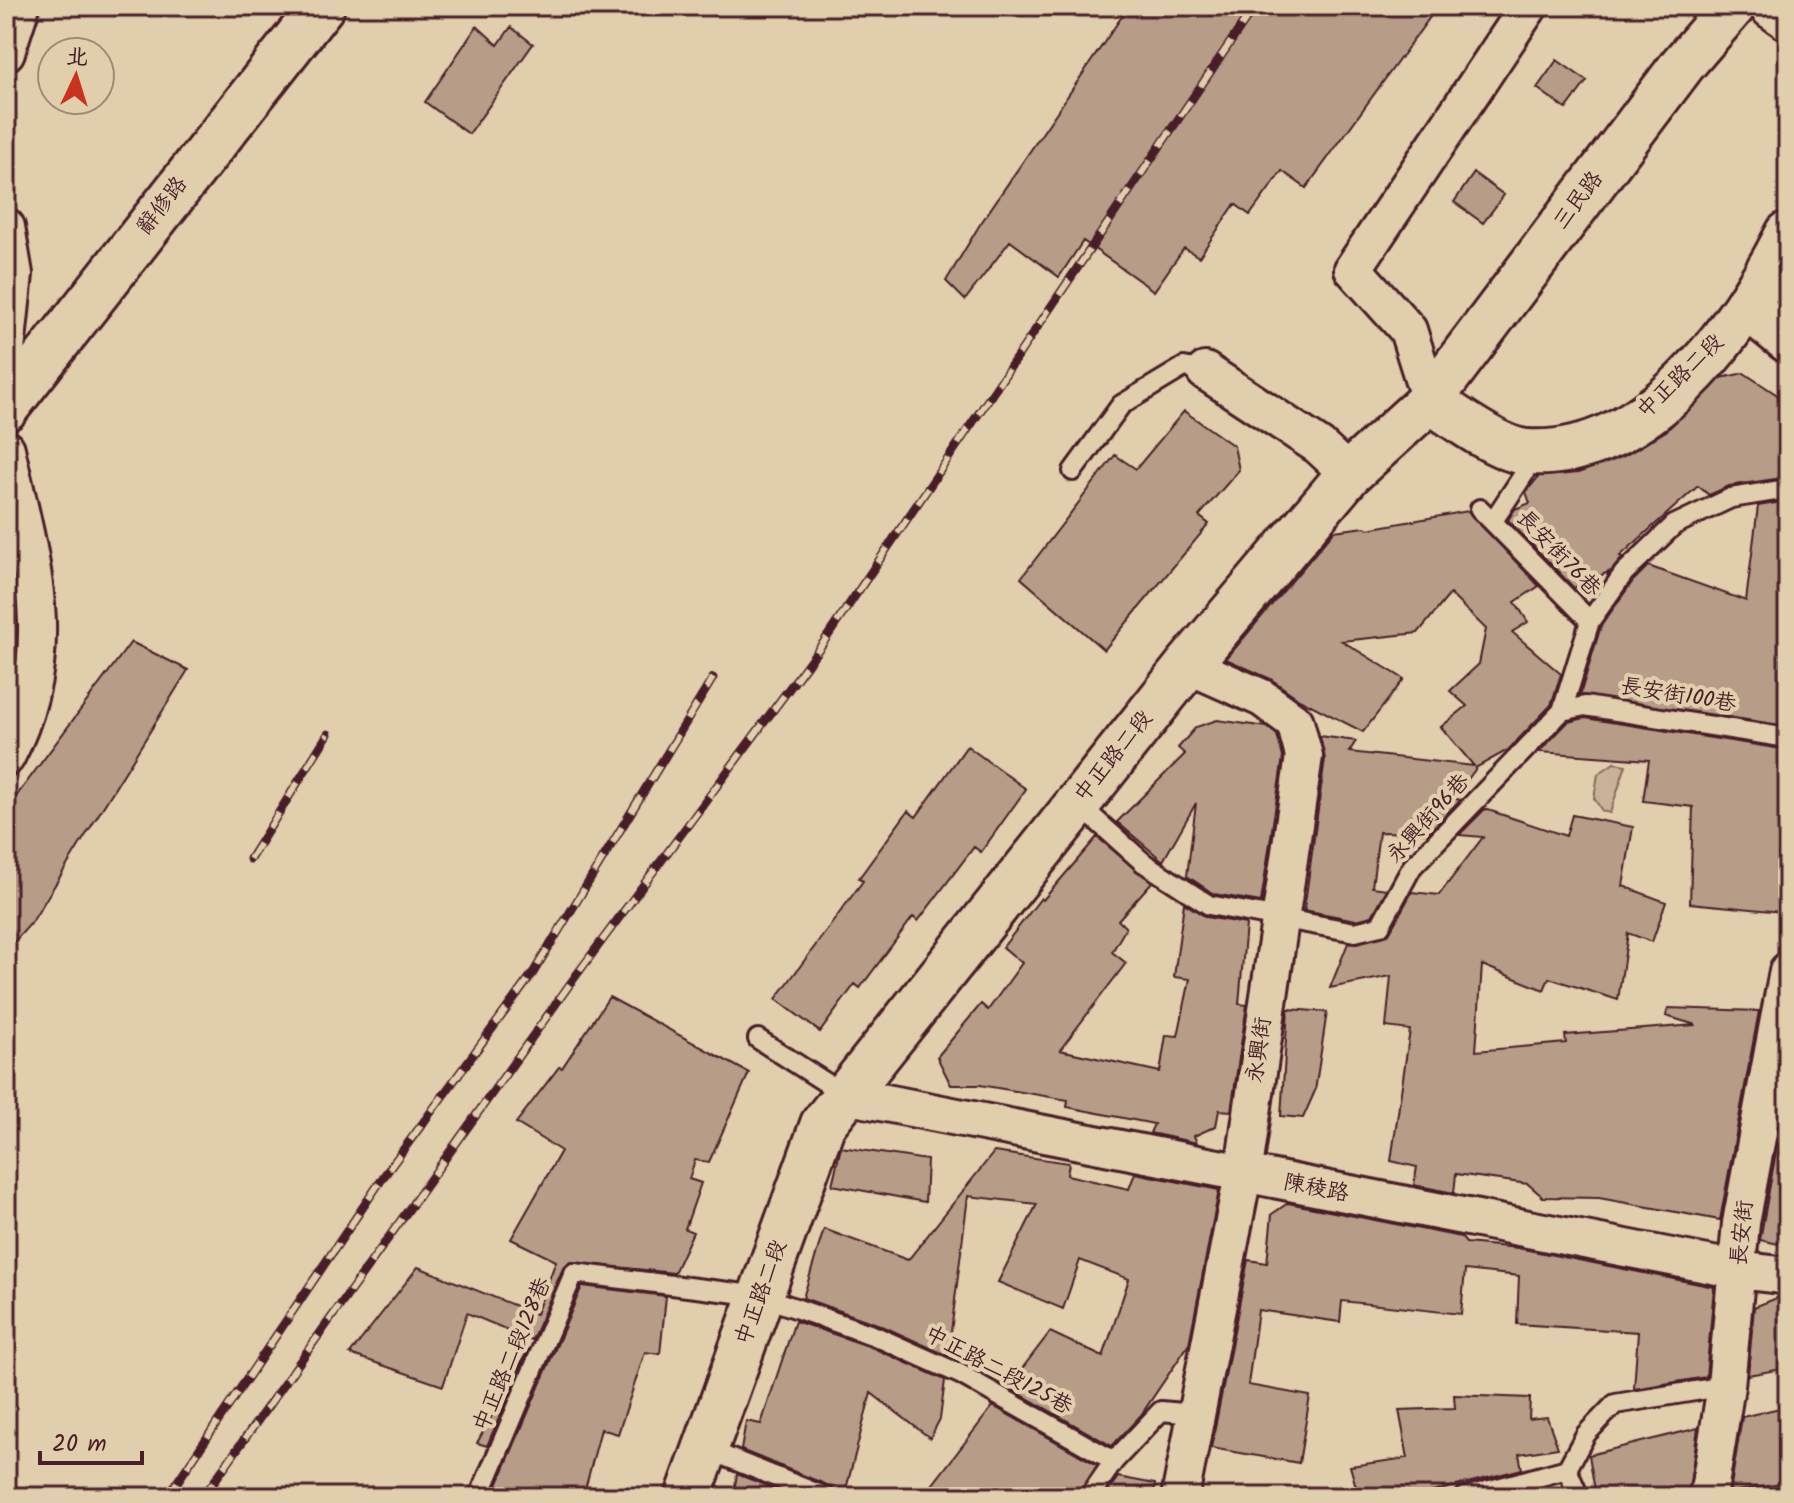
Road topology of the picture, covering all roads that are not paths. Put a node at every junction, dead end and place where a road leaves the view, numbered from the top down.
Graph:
1 (21, 6) edge
2 (322, 6) edge
3 (1529, 6) edge
4 (1733, 6) edge
5 (1772, 6) edge
6 (1788, 17) edge
7 (6, 52) edge
8 (6, 227) edge
9 (1788, 234) edge
10 (1746, 306) junction
11 (1788, 340) edge
12 (6, 350) edge
13 (1205, 371) joint
14 (1430, 400) junction
15 (6, 408) edge
16 (6, 449) edge
17 (1524, 452) junction
18 (1073, 471) dead end
19 (1349, 474) junction
20 (1788, 489) edge
21 (1590, 621) junction
22 (1188, 665) junction
23 (21, 671) edge
24 (1562, 711) junction
25 (1788, 738) edge
26 (6, 757) edge
27 (1077, 803) junction
28 (1278, 920) junction
29 (1788, 971) edge
30 (758, 1039) dead end
31 (845, 1095) junction
32 (1243, 1175) junction
33 (1738, 1270) junction
34 (1788, 1276) edge
35 (761, 1296) junction
36 (1726, 1386) junction
37 (1194, 1414) junction
38 (704, 1448) junction
39 (1114, 1461) junction
40 (1567, 1469) junction
41 (479, 1497) edge
42 (688, 1497) edge
43 (826, 1497) edge
44 (1089, 1497) edge
45 (1180, 1497) edge
46 (1465, 1497) edge
47 (1579, 1497) edge
48 (1708, 1497) edge

1 - 7 street
2 - 15 street, 辭修路
3 - 14 street
4 - 14 street, 三民路
5 - 6 street
8 - 12 street
9 - 10 street, 中正路二段
10 - 11 street
10 - 17 street, 中正路二段
13 - 18 lane
13 - 19 street
14 - 17 street
14 - 19 street, 中正路二段
16 - 23 street
17 - 21 lane, 長安街76巷
19 - 22 street, 中正路二段
20 - 21 lane, 長安街76巷
21 - 24 lane, 長安街76巷
22 - 27 street, 中正路二段
22 - 28 street, 永興街
23 - 26 street
24 - 25 lane, 長安街100巷
24 - 28 lane, 永興街96巷
27 - 28 lane, 永興街96巷
27 - 31 street, 中正路二段
28 - 32 street, 永興街
29 - 33 street, 長安街
30 - 31 lane
31 - 32 street, 陳稜路
31 - 35 street, 中正路二段
32 - 33 street, 陳稜路
32 - 37 street, 永興街
33 - 34 street, 陳稜路
33 - 36 street, 長安街
35 - 38 street, 中正路二段
35 - 39 lane, 中正路二段125巷
35 - 41 lane, 中正路二段128巷
36 - 40 lane
36 - 48 street, 長安街
37 - 39 lane
37 - 45 street, 永興街
38 - 42 street, 中正路二段
38 - 43 lane
39 - 44 lane
40 - 46 lane
40 - 47 lane

